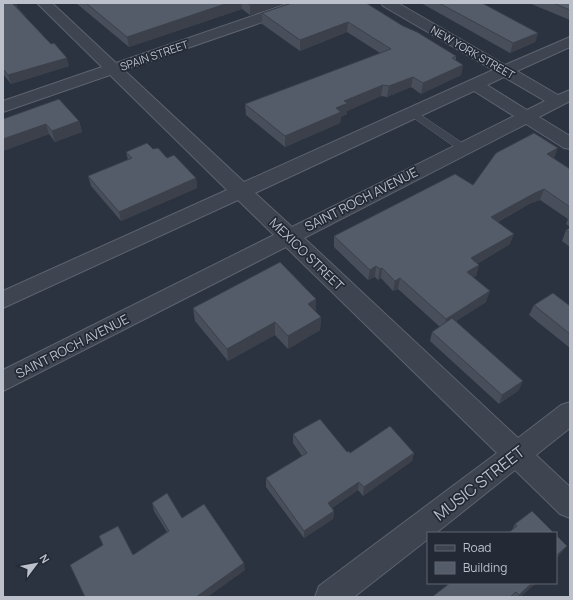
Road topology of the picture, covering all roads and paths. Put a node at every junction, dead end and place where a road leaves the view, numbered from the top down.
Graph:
1 (44, 3) edge
2 (304, 3) edge
3 (388, 3) edge
4 (570, 41) edge
5 (112, 70) junction
6 (504, 70) junction
7 (474, 84) junction
8 (564, 98) edge
9 (3, 108) edge
10 (412, 112) junction
11 (526, 116) junction
12 (570, 144) edge
13 (463, 148) junction
14 (240, 190) junction
15 (288, 236) junction
16 (3, 300) edge
17 (3, 381) edge
18 (570, 413) edge
19 (516, 454) junction
20 (570, 505) edge
21 (330, 597) edge

1 - 5 street, MEXICO STREET
2 - 5 street, SPAIN STREET
3 - 6 street, NEW YORK STREET
4 - 6 street
5 - 9 street, SPAIN STREET
5 - 14 street, MEXICO STREET
6 - 7 street
6 - 8 street, NEW YORK STREET
7 - 10 street
7 - 11 street
8 - 11 street, SAINT ROCH AVENUE
10 - 13 lane
10 - 14 street
11 - 12 street
11 - 13 street, SAINT ROCH AVENUE
13 - 15 street, SAINT ROCH AVENUE
14 - 15 street, MEXICO STREET
14 - 16 street
15 - 17 street, SAINT ROCH AVENUE
15 - 19 street, MEXICO STREET
18 - 19 street, MUSIC STREET
19 - 20 street, MEXICO STREET
19 - 21 street, MUSIC STREET

